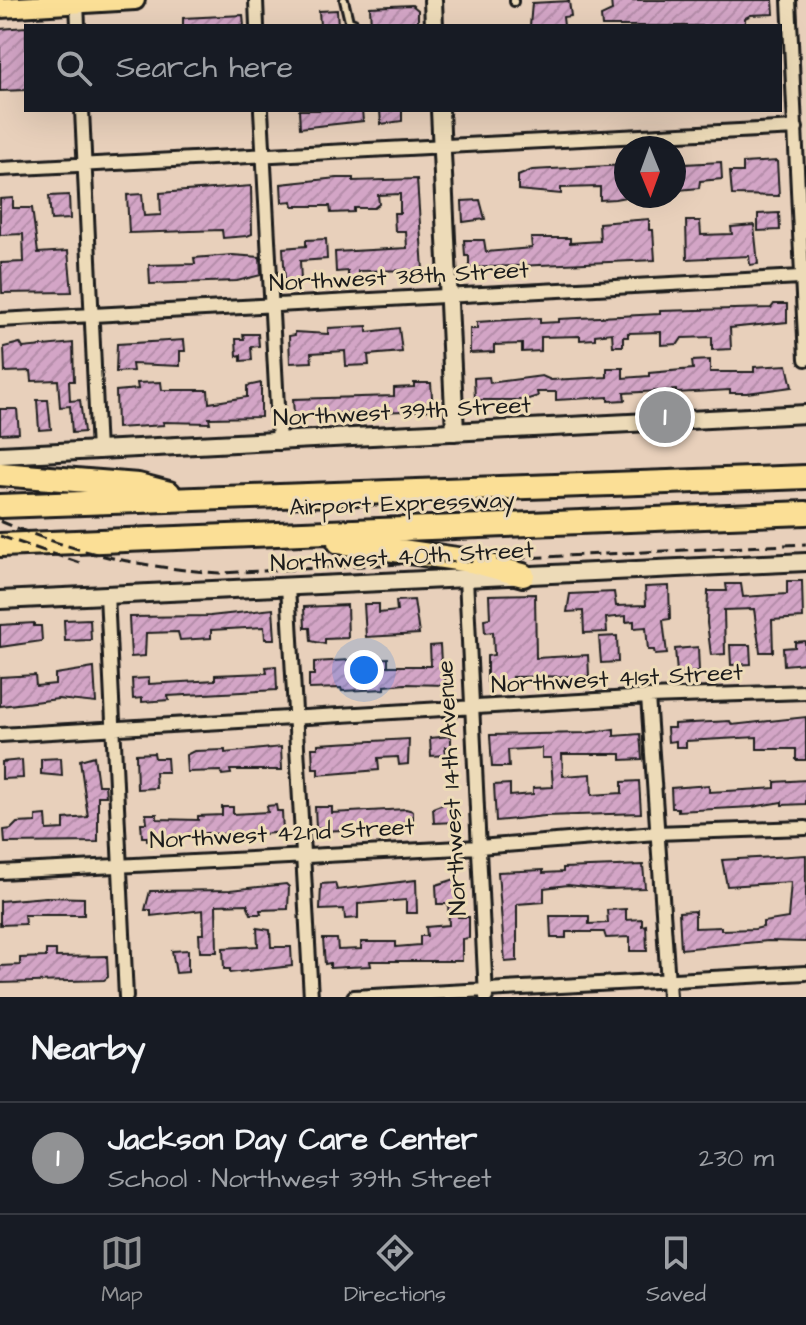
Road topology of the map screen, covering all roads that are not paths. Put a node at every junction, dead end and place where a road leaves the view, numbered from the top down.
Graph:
1 (135, 0) edge
2 (256, 0) edge
3 (344, 0) edge
4 (433, 0) edge
5 (789, 0) edge
6 (65, 3) edge
7 (0, 8) edge
8 (354, 23) dead end
9 (77, 24) edge
10 (257, 24) edge
11 (434, 24) edge
12 (786, 45) edge
13 (787, 67) edge
14 (801, 95) edge
15 (82, 112) edge
16 (261, 112) edge
17 (440, 112) edge
18 (796, 128) junction
19 (442, 148) junction
20 (264, 156) junction
21 (85, 164) junction
22 (0, 169) edge
23 (803, 236) edge
24 (800, 277) junction
25 (450, 296) junction
26 (273, 305) junction
27 (92, 315) junction
28 (0, 320) edge
29 (806, 359) edge
30 (806, 414) edge
31 (455, 432) junction
32 (279, 443) junction
33 (98, 452) junction
34 (0, 455) edge
35 (0, 474) edge
36 (806, 477) edge
37 (193, 499) junction
38 (0, 506) edge
39 (806, 513) edge
40 (250, 536) junction
41 (0, 545) edge
42 (806, 562) edge
43 (523, 575) junction
44 (466, 578) junction
45 (288, 586) junction
46 (107, 594) junction
47 (0, 600) edge
48 (806, 692) edge
49 (648, 697) junction
50 (472, 709) junction
51 (295, 717) junction
52 (114, 728) junction
53 (0, 735) edge
54 (806, 828) edge
55 (656, 833) junction
56 (479, 847) junction
57 (303, 854) junction
58 (120, 865) junction
59 (0, 872) edge
60 (806, 973) edge
61 (668, 981) junction
62 (486, 994) edge
63 (126, 997) edge
64 (311, 997) edge
65 (354, 997) edge
66 (669, 997) edge

1 - 6 main road
2 - 10 street
3 - 8 lane
4 - 11 main road
5 - 12 street
6 - 7 main road
6 - 9 street
12 - 13 street
13 - 14 street
14 - 18 street
15 - 21 street
16 - 20 street
17 - 19 main road
18 - 19 street
18 - 23 street
19 - 20 street
19 - 25 main road
20 - 21 street
20 - 26 street
21 - 22 street
21 - 27 street
23 - 24 street
24 - 25 street, Northwest 38th Street
24 - 29 street
25 - 26 street, Northwest 38th Street
25 - 31 main road
26 - 27 street, Northwest 38th Street
26 - 32 street
27 - 28 street, Northwest 38th Street
27 - 33 street
30 - 31 main road, Northwest 39th Street
31 - 32 main road, Northwest 39th Street
32 - 33 main road, Northwest 39th Street
33 - 34 main road, Northwest 39th Street
35 - 37 highway
36 - 37 highway, Airport Expressway
37 - 38 highway, Airport Expressway
39 - 40 highway, Airport Expressway
40 - 41 highway, Airport Expressway
40 - 43 highway
42 - 43 main road, Northwest 40th Street
43 - 44 main road, Northwest 40th Street
44 - 45 main road, Northwest 40th Street
44 - 50 street, Northwest 14th Avenue
45 - 46 main road, Northwest 40th Street
45 - 51 street
46 - 47 main road, Northwest 40th Street
46 - 52 street
48 - 49 street, Northwest 41st Street
49 - 50 street, Northwest 41st Street
49 - 55 street
50 - 51 street, Northwest 41st Street
50 - 56 street, Northwest 14th Avenue
51 - 52 street, Northwest 41st Street
51 - 57 street
52 - 53 street, Northwest 41st Street
52 - 58 street
54 - 55 street, Northwest 42nd Street
55 - 56 street, Northwest 42nd Street
55 - 61 street
56 - 57 street, Northwest 42nd Street
56 - 62 street, Northwest 14th Avenue
57 - 58 street, Northwest 42nd Street
57 - 64 street
58 - 59 street, Northwest 42nd Street
58 - 63 street
60 - 61 street
61 - 62 street
61 - 66 street
62 - 65 street

